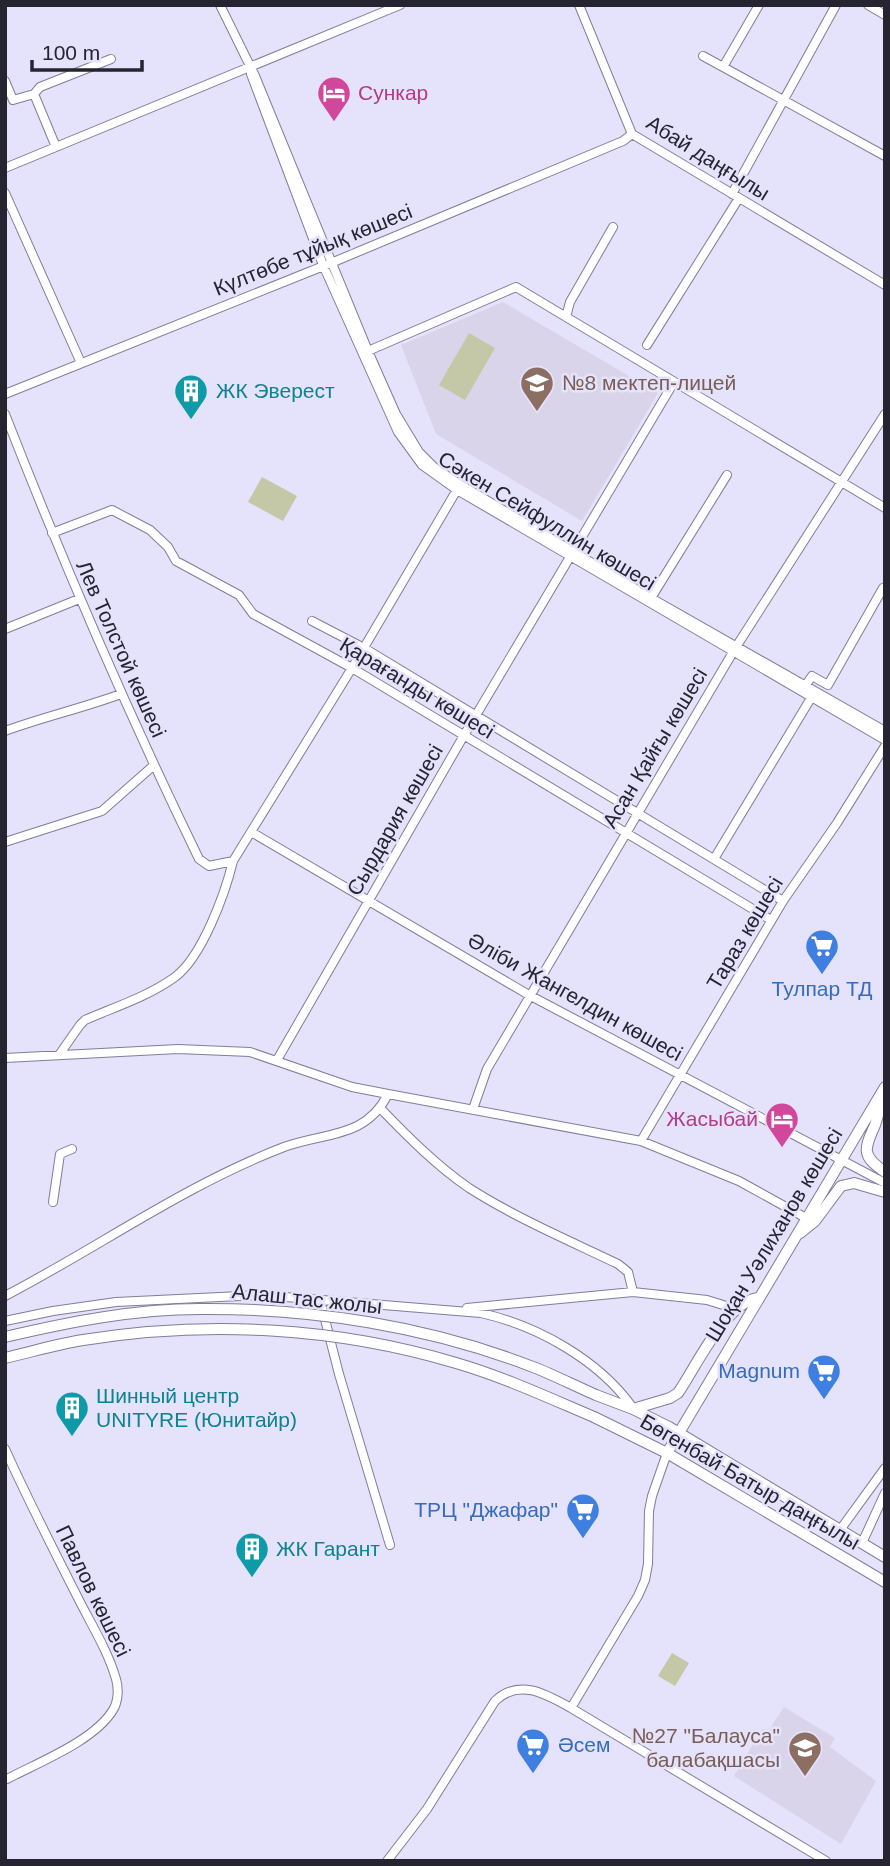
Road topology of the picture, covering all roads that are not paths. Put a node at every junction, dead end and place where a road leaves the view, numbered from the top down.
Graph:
1 (220, 5) edge
2 (400, 5) edge
3 (579, 5) edge
4 (759, 5) edge
5 (836, 5) edge
6 (868, 5) edge
7 (885, 15) edge
8 (703, 56) dead end
9 (111, 59) dead end
10 (723, 66) junction
11 (250, 67) junction
12 (5, 81) edge
13 (34, 94) junction
14 (785, 100) junction
15 (632, 134) junction
16 (56, 147) junction
17 (885, 156) edge
18 (5, 168) edge
19 (5, 193) edge
20 (736, 196) junction
21 (613, 227) dead end
22 (327, 264) junction
23 (885, 285) edge
24 (566, 317) junction
25 (647, 345) dead end
26 (368, 351) junction
27 (81, 363) junction
28 (674, 382) junction
29 (5, 394) edge
30 (5, 414) edge
31 (885, 414) edge
32 (727, 475) dead end
33 (843, 483) junction
34 (459, 487) junction
35 (885, 508) edge
36 (52, 533) junction
37 (571, 554) junction
38 (883, 588) dead end
39 (651, 597) junction
40 (79, 599) junction
41 (312, 621) dead end
42 (5, 629) edge
43 (364, 648) junction
44 (734, 650) junction
45 (352, 668) junction
46 (805, 686) junction
47 (121, 694) junction
48 (811, 698) junction
49 (476, 715) junction
50 (5, 731) edge
51 (885, 731) edge
52 (463, 737) junction
53 (885, 740) edge
54 (885, 746) edge
55 (153, 766) junction
56 (637, 812) junction
57 (625, 832) junction
58 (253, 833) junction
59 (5, 842) edge
60 (714, 859) junction
61 (233, 861) junction
62 (369, 901) junction
63 (783, 901) junction
64 (771, 920) junction
65 (529, 995) junction
66 (59, 1055) junction
67 (5, 1058) edge
68 (277, 1060) junction
69 (680, 1075) junction
70 (885, 1087) edge
71 (388, 1094) junction
72 (473, 1109) junction
73 (381, 1110) junction
74 (641, 1141) junction
75 (72, 1149) dead end
76 (842, 1159) junction
77 (885, 1172) edge
78 (885, 1183) edge
79 (885, 1192) edge
80 (52, 1202) dead end
81 (806, 1218) junction
82 (795, 1237) junction
83 (634, 1292) junction
84 (5, 1296) edge
85 (758, 1298) junction
86 (320, 1300) junction
87 (736, 1309) junction
88 (447, 1310) junction
89 (5, 1321) edge
90 (5, 1337) edge
91 (5, 1358) edge
92 (596, 1395) joint
93 (633, 1409) junction
94 (594, 1418) joint
95 (679, 1434) junction
96 (5, 1450) edge
97 (667, 1453) junction
98 (885, 1468) edge
99 (874, 1485) junction
100 (885, 1492) edge
101 (840, 1530) junction
102 (862, 1544) junction
103 (390, 1545) dead end
104 (885, 1557) edge
105 (885, 1582) edge
106 (571, 1708) junction
107 (7, 1779) dead end
108 (811, 1852) junction
109 (387, 1861) edge
110 (806, 1861) edge
111 (826, 1861) edge

1 - 11 street, Сәкен Сейфуллин көшесі
2 - 11 street
3 - 15 street, Абай даңғылы
4 - 10 street
5 - 14 street
6 - 7 street
8 - 10 street
9 - 13 street
10 - 14 street
11 - 16 street
11 - 22 street, Сәкен Сейфуллин көшесі
12 - 13 street
13 - 16 street
14 - 17 street
14 - 20 street
15 - 20 street, Абай даңғылы
15 - 22 street, Күлтөбе тұйық көшесі
16 - 18 street
19 - 27 street
20 - 23 street, Абай даңғылы
20 - 25 street
21 - 24 street
22 - 26 street, Сәкен Сейфуллин көшесі
22 - 27 street, Күлтөбе тұйық көшесі
22 - 34 street, Сәкен Сейфуллин көшесі
24 - 26 street
24 - 28 street
26 - 34 street, Сәкен Сейфуллин көшесі
27 - 29 street, Күлтөбе тұйық көшесі
28 - 33 street
28 - 37 street, Сырдария көшесі
30 - 36 street, Лев Толстой көшесі
31 - 33 street, Асан Қайғы көшесі
32 - 39 street, Сәкен Сейфуллин көшесі
33 - 35 street
33 - 44 street, Асан Қайғы көшесі
34 - 37 street, Сәкен Сейфуллин көшесі
34 - 43 street
36 - 40 street, Лев Толстой көшесі
36 - 45 street, Қарағанды көшесі
37 - 39 street, Сәкен Сейфуллин көшесі
37 - 44 street, Сәкен Сейфуллин көшесі
37 - 49 street, Сырдария көшесі
38 - 46 street
39 - 44 street, Сәкен Сейфуллин көшесі
40 - 42 street
40 - 47 street, Лев Толстой көшесі
41 - 43 street, Қарағанды көшесі
43 - 45 street
43 - 49 street, Қарағанды көшесі
44 - 46 street, Сәкен Сейфуллин көшесі
44 - 48 street, Сәкен Сейфуллин көшесі
44 - 56 street, Асан Қайғы көшесі
45 - 52 street, Қарағанды көшесі
45 - 58 street
46 - 51 street, Сәкен Сейфуллин көшесі
47 - 50 street
47 - 55 street, Лев Толстой көшесі
48 - 53 street, Сәкен Сейфуллин көшесі
48 - 60 street
49 - 52 street, Сырдария көшесі
49 - 56 street, Қарағанды көшесі
52 - 57 street, Қарағанды көшесі
52 - 62 street, Сырдария көшесі
54 - 63 street, Тараз көшесі
55 - 59 street
55 - 61 street, Лев Толстой көшесі
56 - 57 street, Асан Қайғы көшесі
56 - 60 street, Қарағанды көшесі
57 - 64 street, Қарағанды көшесі
57 - 65 street, Асан Қайғы көшесі
58 - 61 street
58 - 62 street, Әліби Жангелдин көшесі
60 - 63 street, Қарағанды көшесі
61 - 66 street
62 - 65 street, Әліби Жангелдин көшесі
62 - 68 street, Сырдария көшесі
63 - 64 street, Тараз көшесі
64 - 69 street, Тараз көшесі
65 - 69 street, Әліби Жангелдин көшесі
65 - 72 street, Асан Қайғы көшесі
66 - 67 street
66 - 68 street
68 - 71 street
69 - 74 street, Тараз көшесі
69 - 76 street, Әліби Жангелдин көшесі
70 - 76 main road, Шоқан Уәлиханов көшесі
70 - 77 main road
71 - 72 street
71 - 73 street
72 - 74 street
73 - 83 street
73 - 84 street
74 - 81 street
75 - 80 street
76 - 78 street, Әліби Жангелдин көшесі
76 - 81 main road, Шоқан Уәлиханов көшесі
79 - 82 main road
81 - 82 main road, Шоқан Уәлиханов көшесі
82 - 85 main road, Шоқан Уәлиханов көшесі
83 - 87 street
83 - 88 street
85 - 87 main road
85 - 95 main road, Шоқан Уәлиханов көшесі
86 - 88 street
86 - 89 street
86 - 103 street
87 - 93 main road
88 - 93 street
90 - 92 main road, Алаш тас жолы, bridge
91 - 94 main road, Алаш тас жолы, bridge
92 - 93 main road, Бөгенбай Батыр даңғылы
93 - 95 main road, Бөгенбай Батыр даңғылы
94 - 97 main road, Бөгенбай Батыр даңғылы
95 - 97 main road, Шоқан Уәлиханов көшесі
95 - 101 main road, Бөгенбай Батыр даңғылы
96 - 107 street, Павлов көшесі
97 - 105 main road, Бөгенбай Батыр даңғылы
97 - 106 street, Шоқан Уәлиханов көшесі
98 - 99 street
99 - 100 street
99 - 101 street
100 - 102 street
101 - 102 main road, Бөгенбай Батыр даңғылы
102 - 104 main road, Бөгенбай Батыр даңғылы
106 - 108 street
106 - 109 street
108 - 110 street
108 - 111 street

